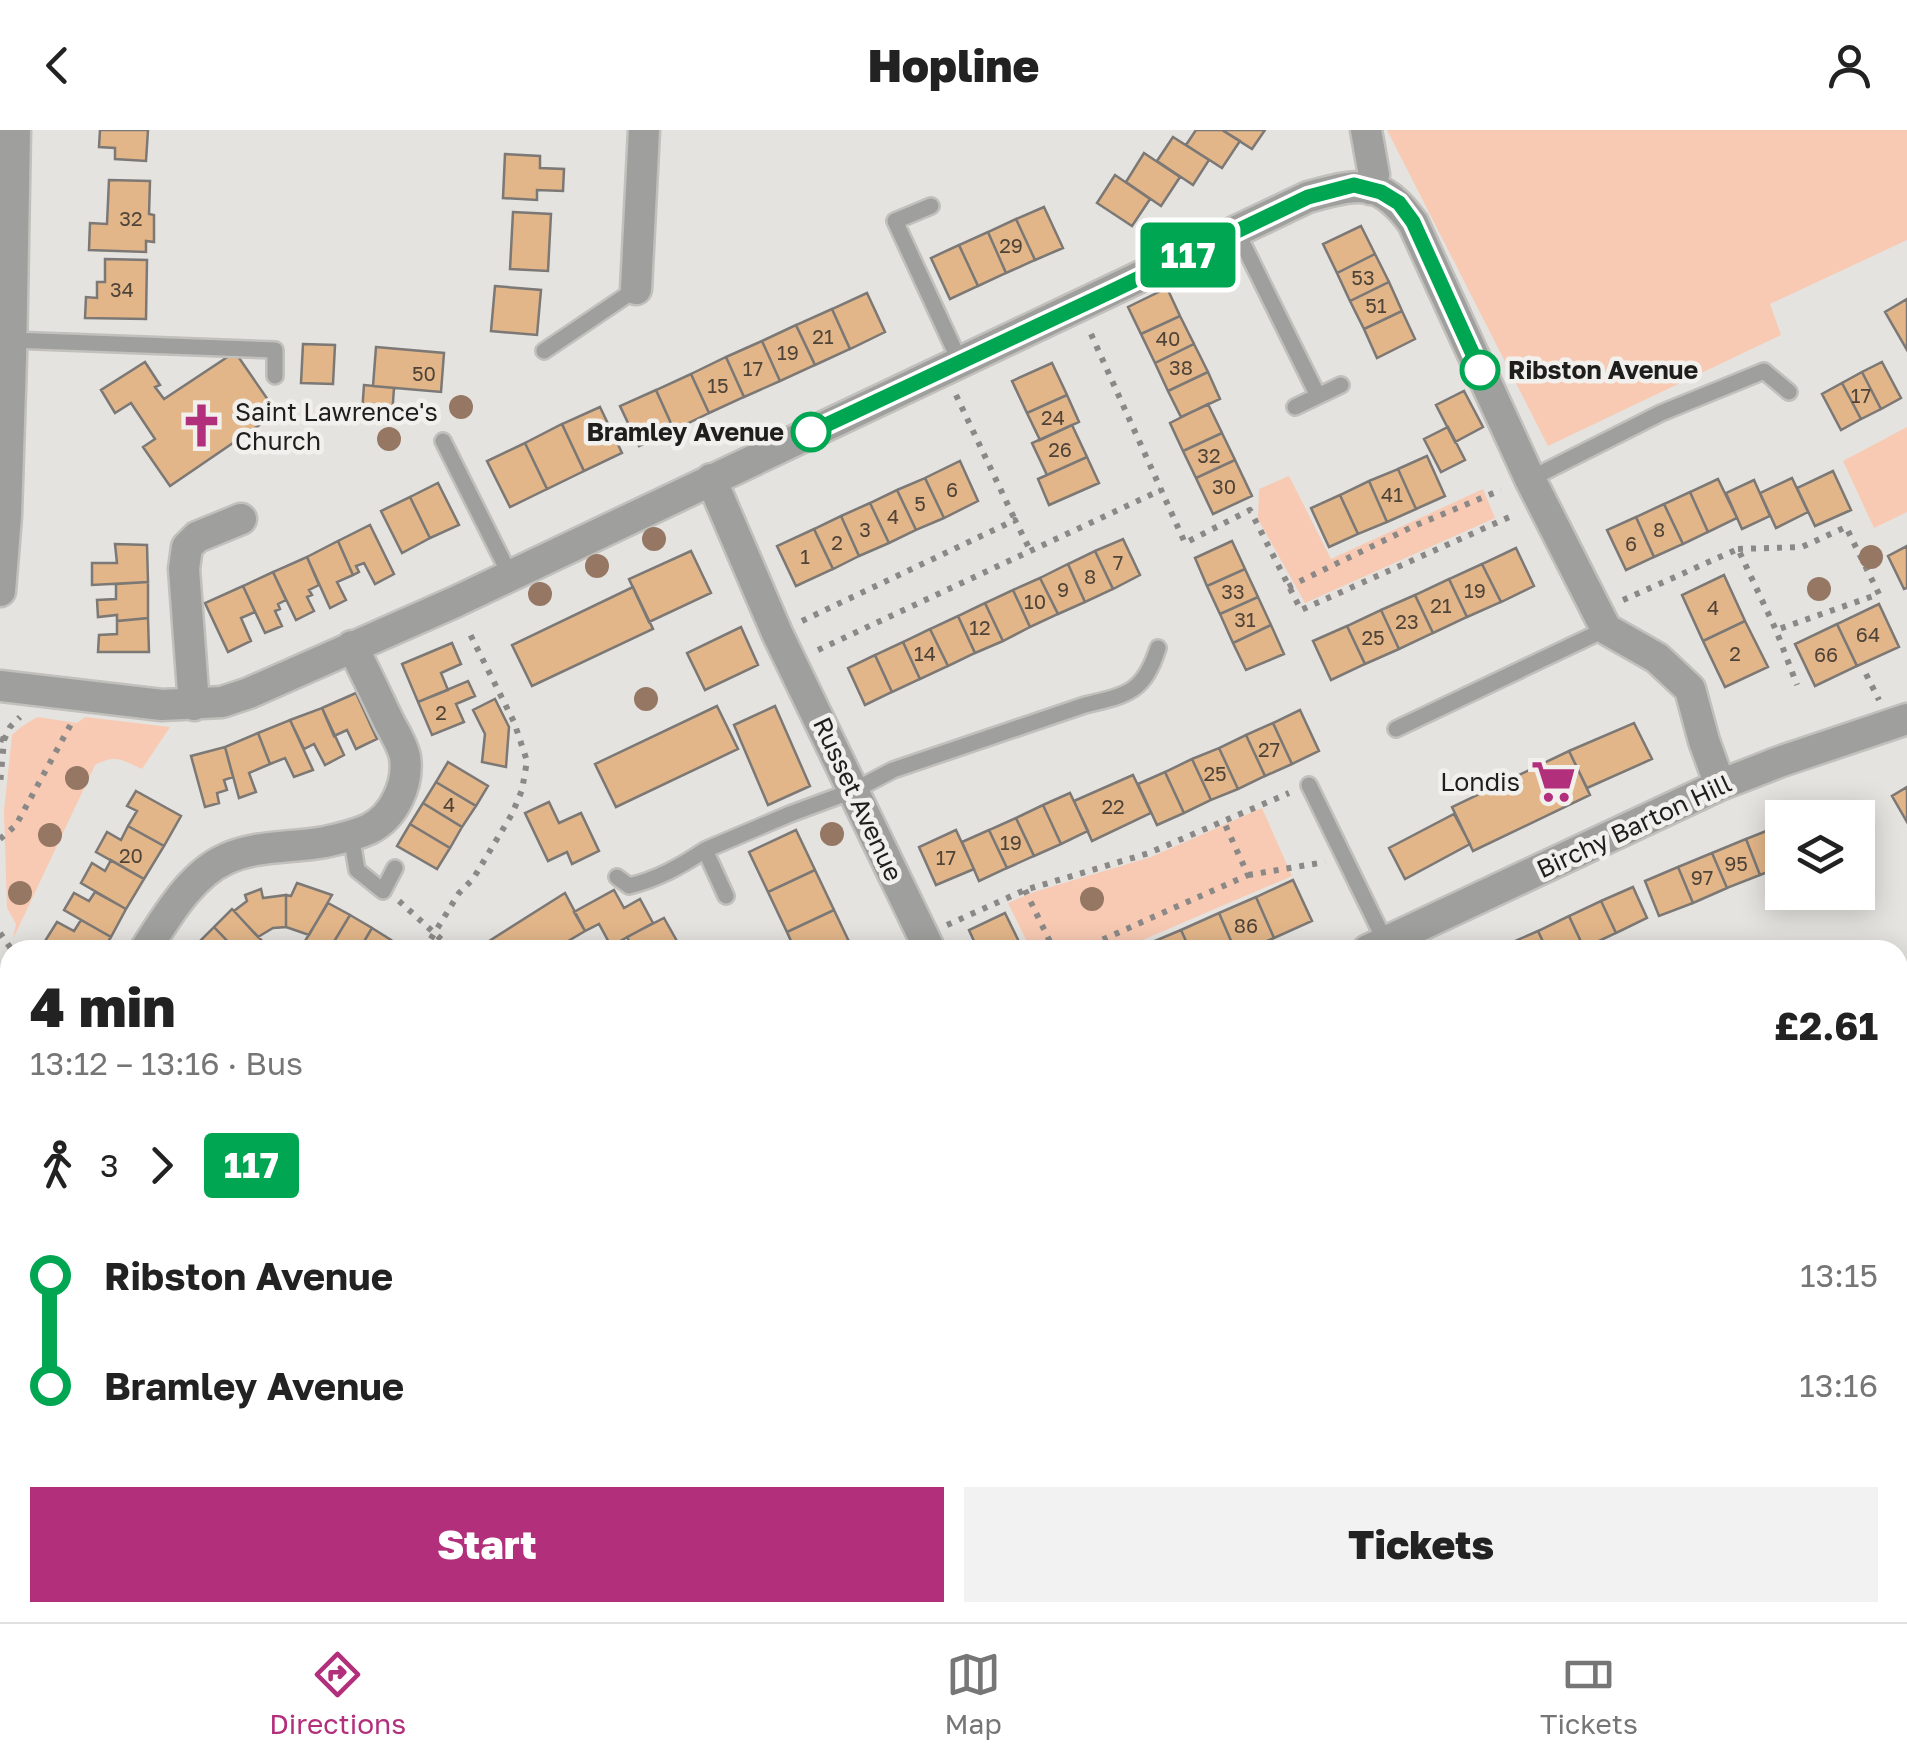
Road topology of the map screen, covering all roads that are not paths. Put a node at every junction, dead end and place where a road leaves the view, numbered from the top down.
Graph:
1 (16, 130) edge
2 (644, 130) edge
3 (1366, 130) edge
4 (1362, 187) junction
5 (930, 206) dead end
6 (1237, 232) junction
7 (636, 289) joint
8 (544, 351) dead end
9 (8, 352) edge
10 (952, 366) junction
11 (275, 376) dead end
12 (1341, 386) dead end
13 (1789, 392) dead end
14 (1318, 396) junction
15 (1295, 407) dead end
16 (442, 442) dead end
17 (711, 478) junction
18 (1536, 490) junction
19 (240, 520) dead end
20 (510, 575) junction
21 (0, 590) edge
22 (1610, 616) junction
23 (352, 646) junction
24 (1158, 648) dead end
25 (0, 686) edge
26 (194, 705) junction
27 (1894, 712) edge
28 (1396, 729) dead end
29 (1309, 785) road end
30 (1720, 785) junction
31 (854, 790) junction
32 (351, 835) junction
33 (705, 850) junction
34 (395, 868) dead end
35 (617, 877) dead end
36 (726, 896) dead end
37 (152, 940) edge
38 (926, 940) edge
39 (1374, 940) edge
40 (1389, 940) edge

1 - 9 street
2 - 7 street
3 - 4 street
4 - 6 street
4 - 18 street
5 - 10 lane
6 - 10 street
6 - 14 lane
7 - 8 lane
9 - 11 lane
9 - 21 street
10 - 17 street
12 - 14 lane
13 - 18 lane
14 - 15 lane
16 - 20 lane
17 - 20 street
17 - 31 street, Russet Avenue
18 - 22 street
19 - 26 street
20 - 23 street
22 - 28 lane
22 - 30 street
23 - 26 street
23 - 32 street
24 - 31 lane
25 - 26 street
27 - 30 street, Birchy Barton Hill
29 - 39 lane
30 - 40 street, Birchy Barton Hill
31 - 33 lane
31 - 38 street, Russet Avenue
32 - 34 lane
32 - 37 street
33 - 35 lane
33 - 36 lane

